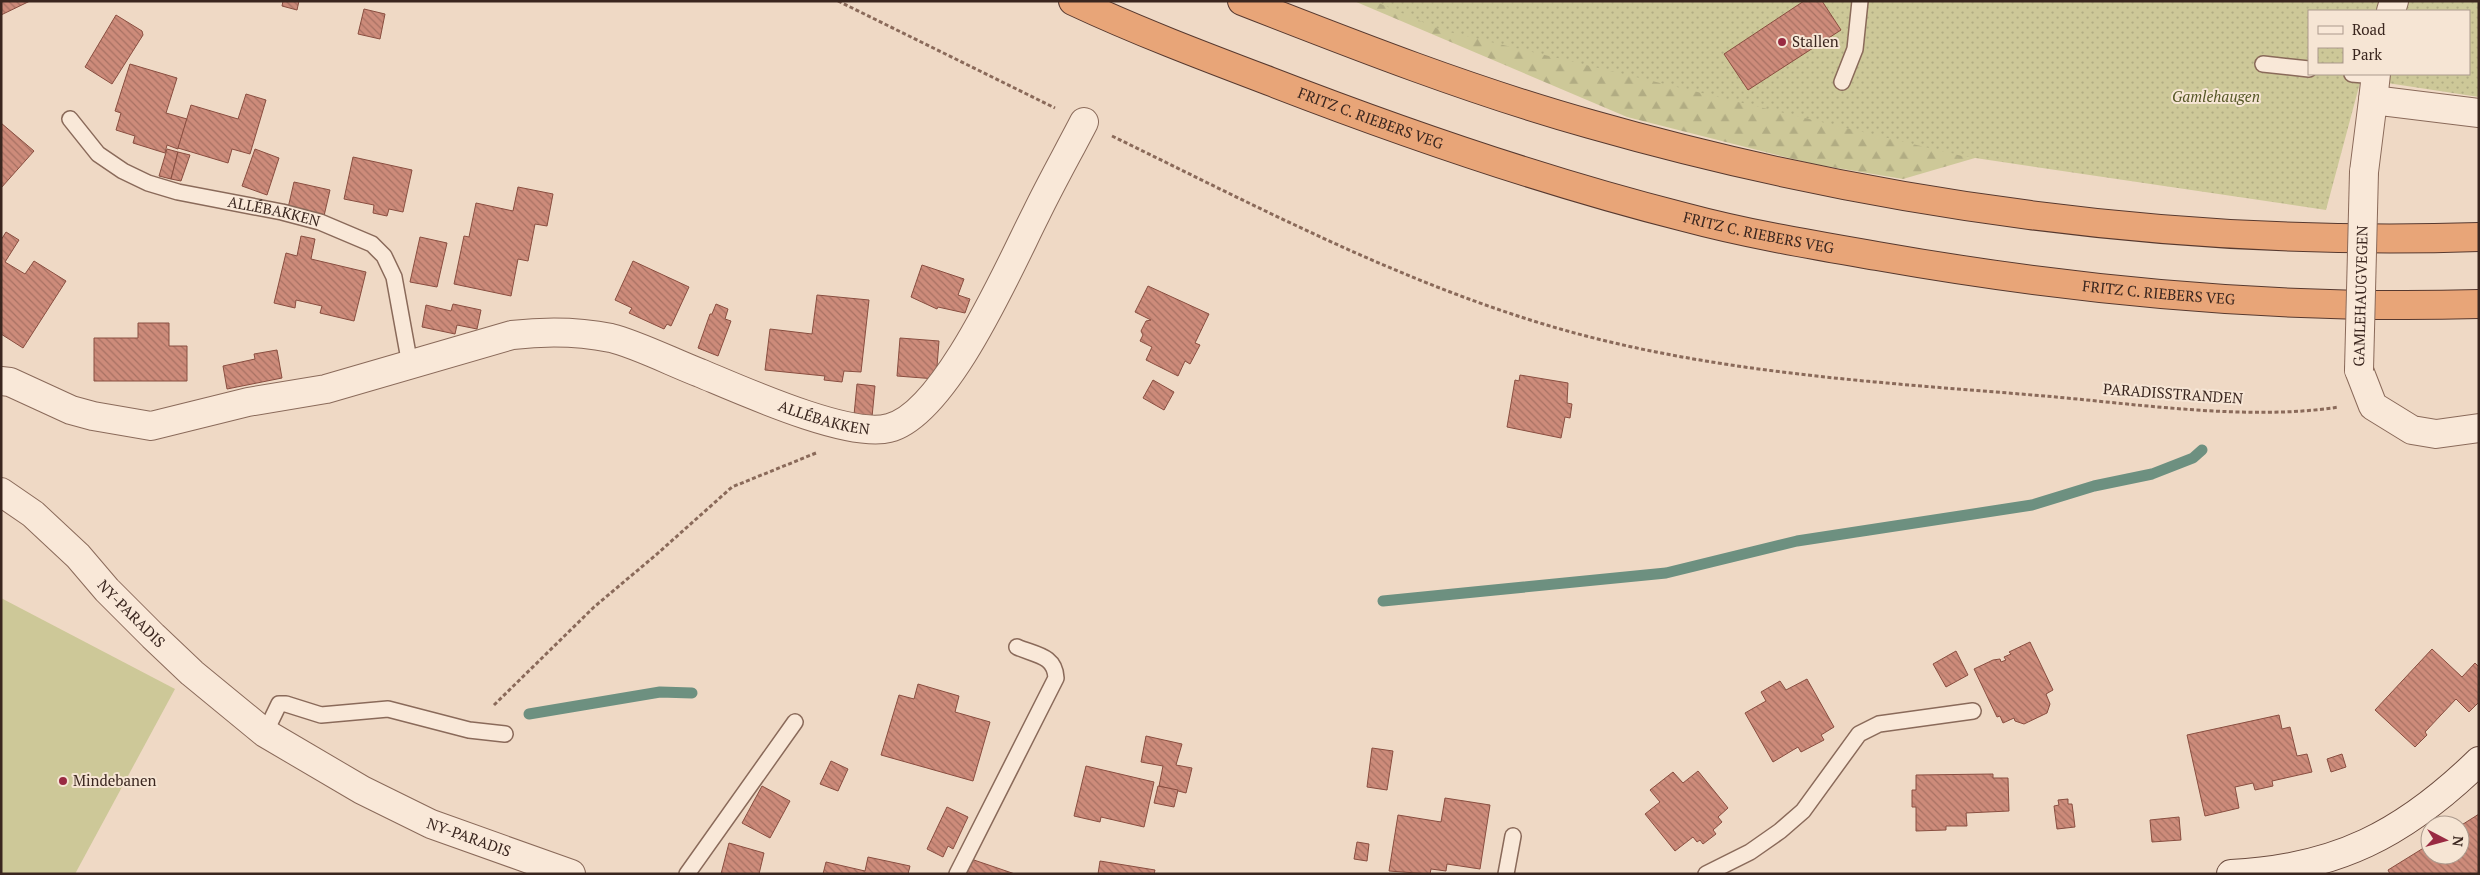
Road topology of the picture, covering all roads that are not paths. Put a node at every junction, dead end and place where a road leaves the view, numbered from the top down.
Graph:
1 (1074, 1) edge
2 (1242, 1) edge
3 (1860, 1) edge
4 (2263, 64) dead end
5 (2308, 69) edge
6 (2369, 81) edge
7 (1842, 82) dead end
8 (2479, 112) edge
9 (70, 119) dead end
10 (1084, 122) road end
11 (2479, 237) edge
12 (2479, 304) edge
13 (408, 364) junction
14 (1, 381) edge
15 (2479, 428) edge
16 (1, 492) edge
17 (1017, 648) dead end
18 (1973, 711) dead end
19 (795, 722) dead end
20 (265, 733) junction
21 (504, 734) dead end
22 (2479, 761) edge
23 (1513, 836) dead end
24 (571, 874) edge
25 (687, 874) edge
26 (957, 874) edge
27 (1506, 874) edge
28 (1706, 874) edge
29 (2231, 874) edge

1 - 12 highway, FRITZ C. RIEBERS VEG
2 - 11 highway
3 - 7 lane
4 - 5 lane
6 - 8 street, GAMLEHAUGVEGEN
6 - 15 street, GAMLEHAUGVEGEN, bridge
9 - 13 lane, ALLÉBAKKEN
10 - 13 street, ALLÉBAKKEN
13 - 14 street, ALLÉBAKKEN
16 - 20 street, NY-PARADIS
17 - 26 lane
18 - 28 lane
19 - 25 lane
20 - 21 lane
20 - 24 street, NY-PARADIS
22 - 29 street
23 - 27 lane

